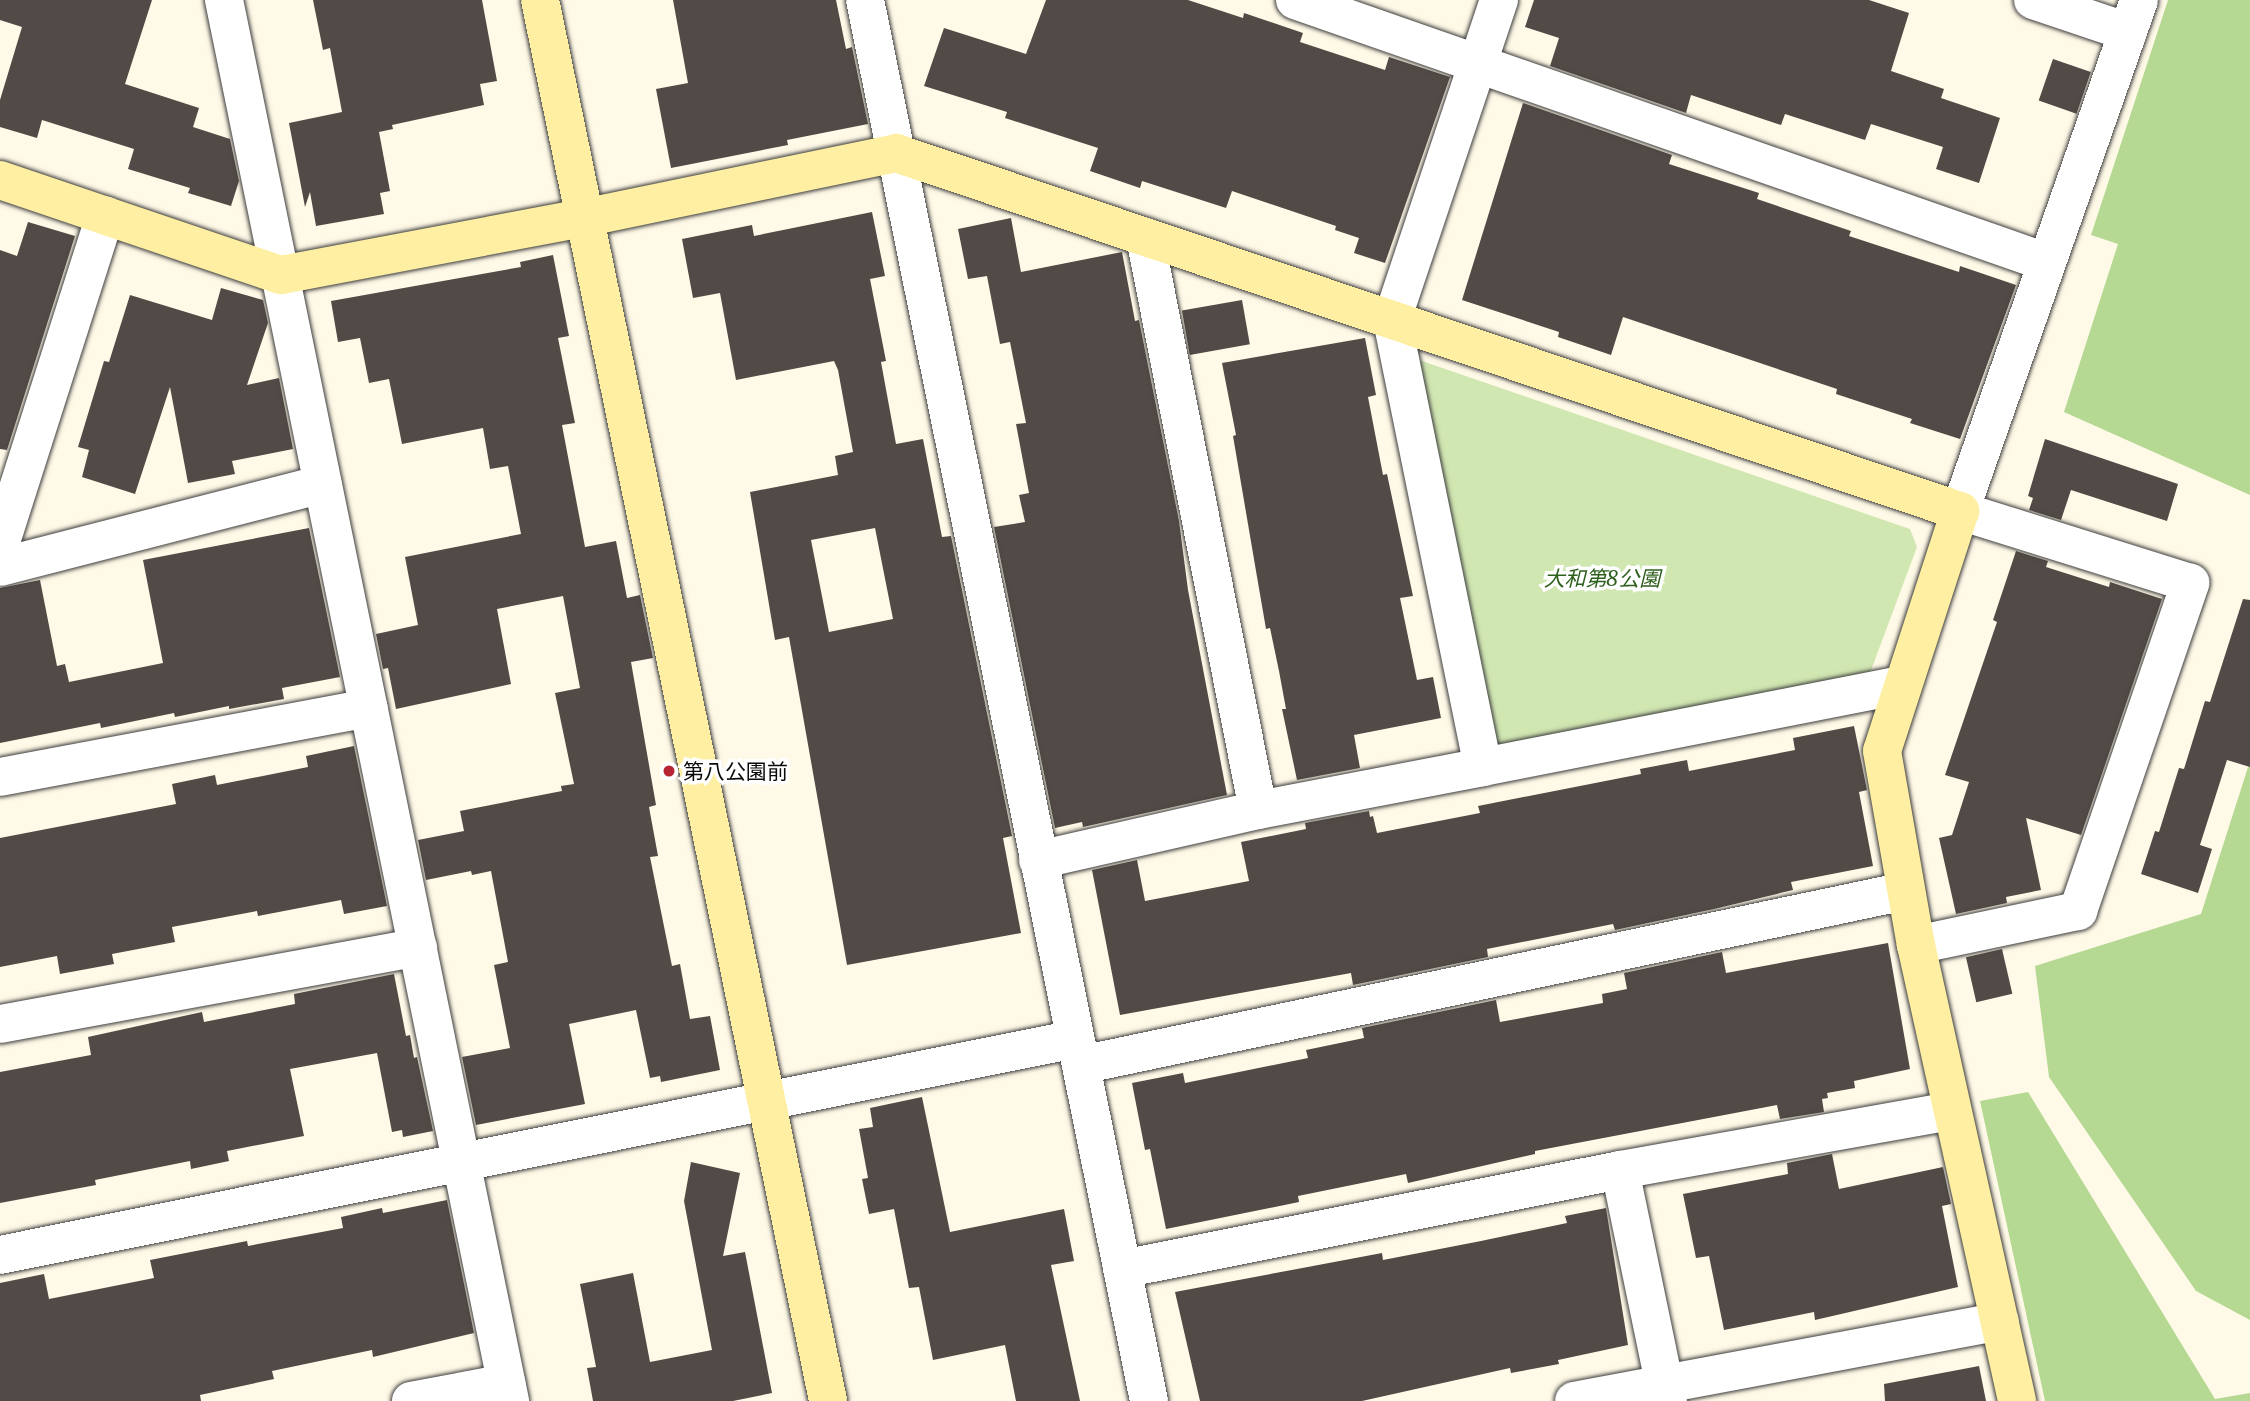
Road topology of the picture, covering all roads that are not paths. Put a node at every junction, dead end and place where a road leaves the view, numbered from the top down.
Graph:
1 (224, 0) edge
2 (540, 0) edge
3 (864, 0) edge
4 (1296, 0) edge
5 (1499, 0) edge
6 (2033, 0) edge
7 (2134, 16) edge
8 (1478, 64) junction
9 (896, 153) junction
10 (0, 180) edge
11 (104, 215) junction
12 (583, 218) junction
13 (1145, 237) junction
14 (2046, 262) junction
15 (281, 275) junction
16 (1392, 320) junction
17 (323, 484) junction
18 (1960, 511) junction
19 (0, 545) edge
20 (0, 567) edge
21 (1902, 685) junction
22 (369, 708) junction
23 (1483, 767) junction
24 (0, 777) edge
25 (1258, 810) junction
26 (1038, 860) junction
27 (1905, 891) junction
28 (1916, 945) junction
29 (418, 947) junction
30 (0, 1024) edge
31 (1078, 1052) junction
32 (767, 1101) junction
33 (1952, 1111) junction
34 (462, 1162) junction
35 (1620, 1170) junction
36 (0, 1255) edge
37 (1122, 1269) junction
38 (2000, 1321) junction
39 (508, 1392) edge
40 (1666, 1392) edge
41 (411, 1401) edge
42 (828, 1401) edge
43 (1149, 1401) edge
44 (1574, 1401) edge
45 (2017, 1401) edge

1 - 15 street
2 - 12 street
3 - 9 street
4 - 8 street
5 - 8 street
6 - 7 street
7 - 14 street
8 - 14 street
8 - 16 street
9 - 12 street
9 - 13 street
9 - 26 street
10 - 11 street
11 - 15 street
11 - 19 street
12 - 15 street
12 - 32 street
13 - 16 street
13 - 25 street
14 - 18 street
15 - 17 street
16 - 18 street
16 - 23 street
17 - 20 street
17 - 22 street
18 - 21 street
18 - 28 street
21 - 23 street
21 - 27 street
22 - 24 street
22 - 29 street
23 - 25 street
25 - 26 street
26 - 31 street
27 - 28 street
27 - 31 street
28 - 33 street
29 - 30 street
29 - 34 street
31 - 32 street
31 - 37 street
32 - 34 street
32 - 42 street
33 - 35 street
33 - 38 street
34 - 36 street
34 - 39 street
35 - 37 street
35 - 40 street
37 - 43 street
38 - 40 street
38 - 45 street
39 - 41 street
40 - 44 street

